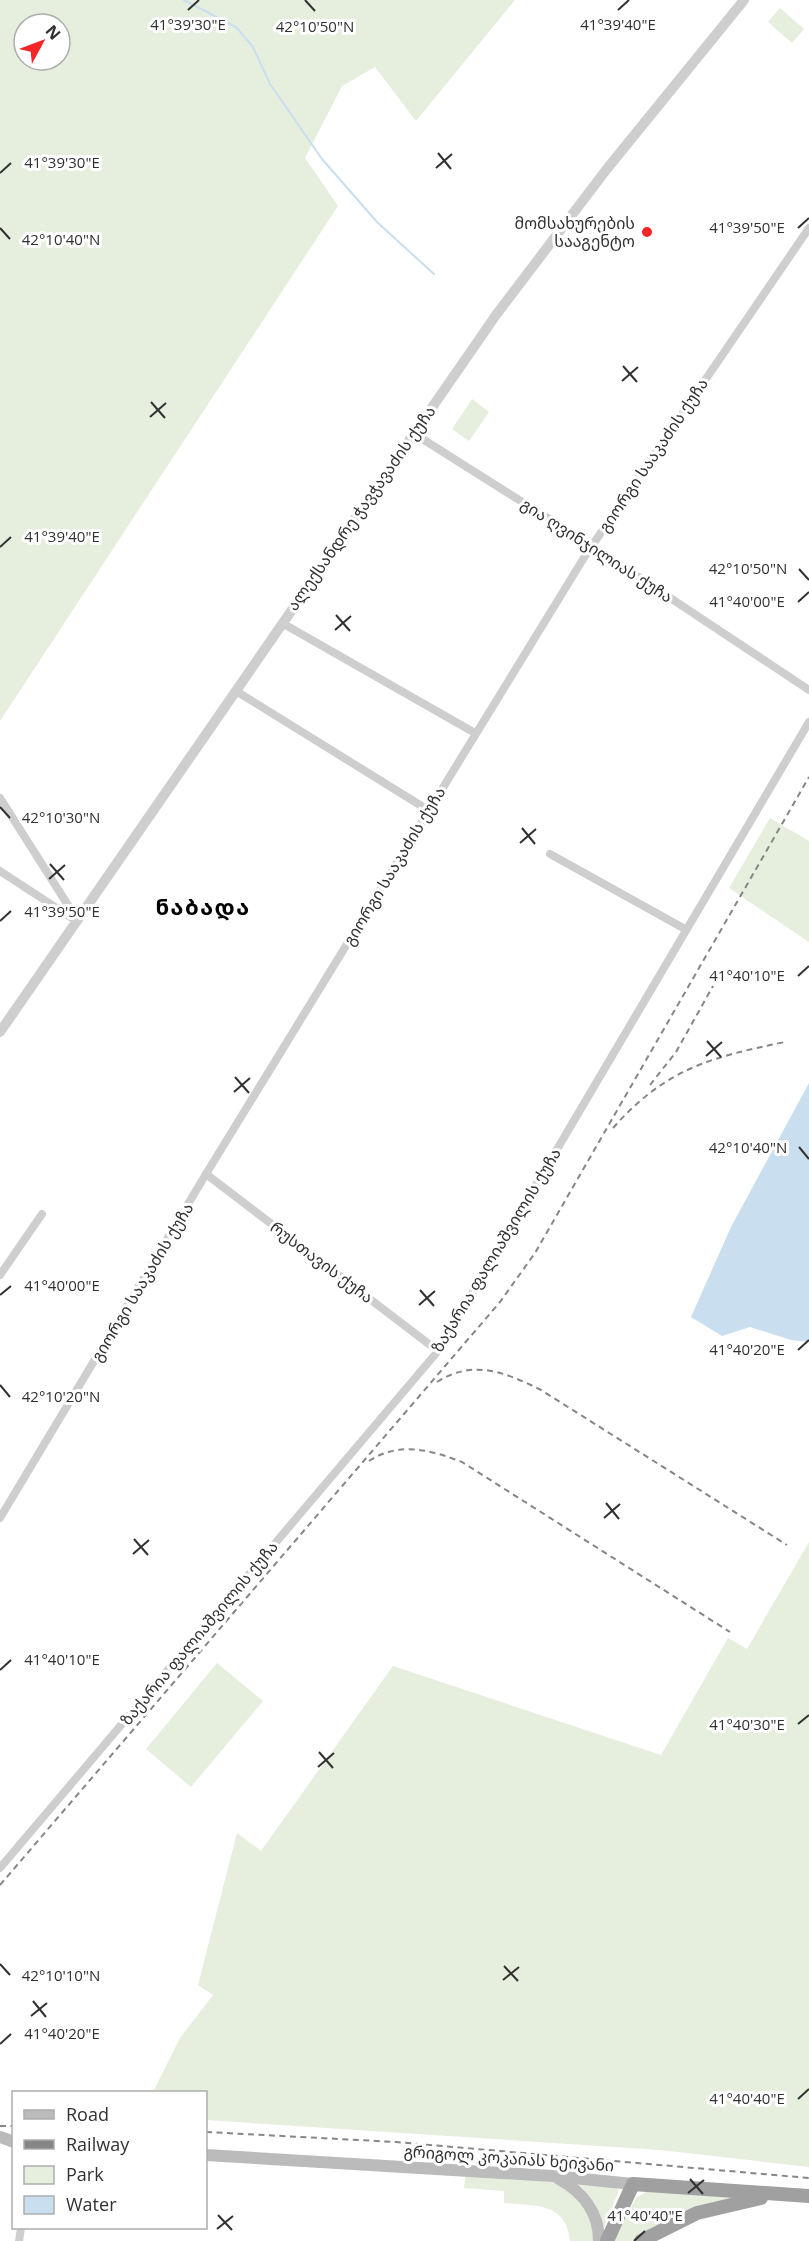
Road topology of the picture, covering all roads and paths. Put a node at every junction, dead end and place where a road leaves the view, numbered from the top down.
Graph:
1 (744, 0) edge
2 (809, 228) edge
3 (413, 433) junction
4 (592, 546) junction
5 (282, 623) junction
6 (809, 690) edge
7 (236, 691) junction
8 (809, 722) edge
9 (475, 733) junction
10 (0, 798) edge
11 (428, 810) junction
12 (550, 854) dead end
13 (0, 871) edge
14 (78, 921) junction
15 (685, 929) junction
16 (0, 1032) edge
17 (206, 1174) junction
18 (42, 1214) dead end
19 (0, 1275) edge
20 (438, 1351) junction
21 (0, 1518) edge
22 (0, 1868) edge
23 (207, 2155) edge
24 (553, 2176) junction
25 (633, 2184) junction
26 (775, 2194) junction
27 (809, 2196) edge
28 (598, 2241) edge
29 (607, 2241) edge
30 (641, 2241) edge

1 - 3 street, ალექსანდრე ჭავჭავაძის ქუჩა
2 - 4 street, გიორგი სააკაძის ქუჩა
3 - 4 street, გია ღვინჯილიას ქუჩა
3 - 5 street, ალექსანდრე ჭავჭავაძის ქუჩა
4 - 6 street, გია ღვინჯილიას ქუჩა
4 - 9 street, გიორგი სააკაძის ქუჩა
5 - 7 street, ალექსანდრე ჭავჭავაძის ქუჩა
5 - 9 street
7 - 11 street
7 - 14 street, ალექსანდრე ჭავჭავაძის ქუჩა
8 - 15 street, ზაქარია ფალიაშვილის ქუჩა
9 - 11 street, გიორგი სააკაძის ქუჩა
10 - 14 street
11 - 17 street, გიორგი სააკაძის ქუჩა
12 - 15 street
13 - 14 street
14 - 16 street, ალექსანდრე ჭავჭავაძის ქუჩა
15 - 20 street, ზაქარია ფალიაშვილის ქუჩა
17 - 20 street, რუსთავის ქუჩა
17 - 21 street, გიორგი სააკაძის ქუჩა
18 - 19 street
20 - 22 street, ზაქარია ფალიაშვილის ქუჩა
23 - 24 main road, გრიგოლ კოკაიას ხეივანი
24 - 25 main road, გრიგოლ კოკაიას ხეივანი
24 - 28 main road
25 - 26 highway, გრიგოლ კოკაიას ხეივანი
25 - 29 highway
26 - 27 highway, გრიგოლ კოკაიას ხეივანი
26 - 30 highway

